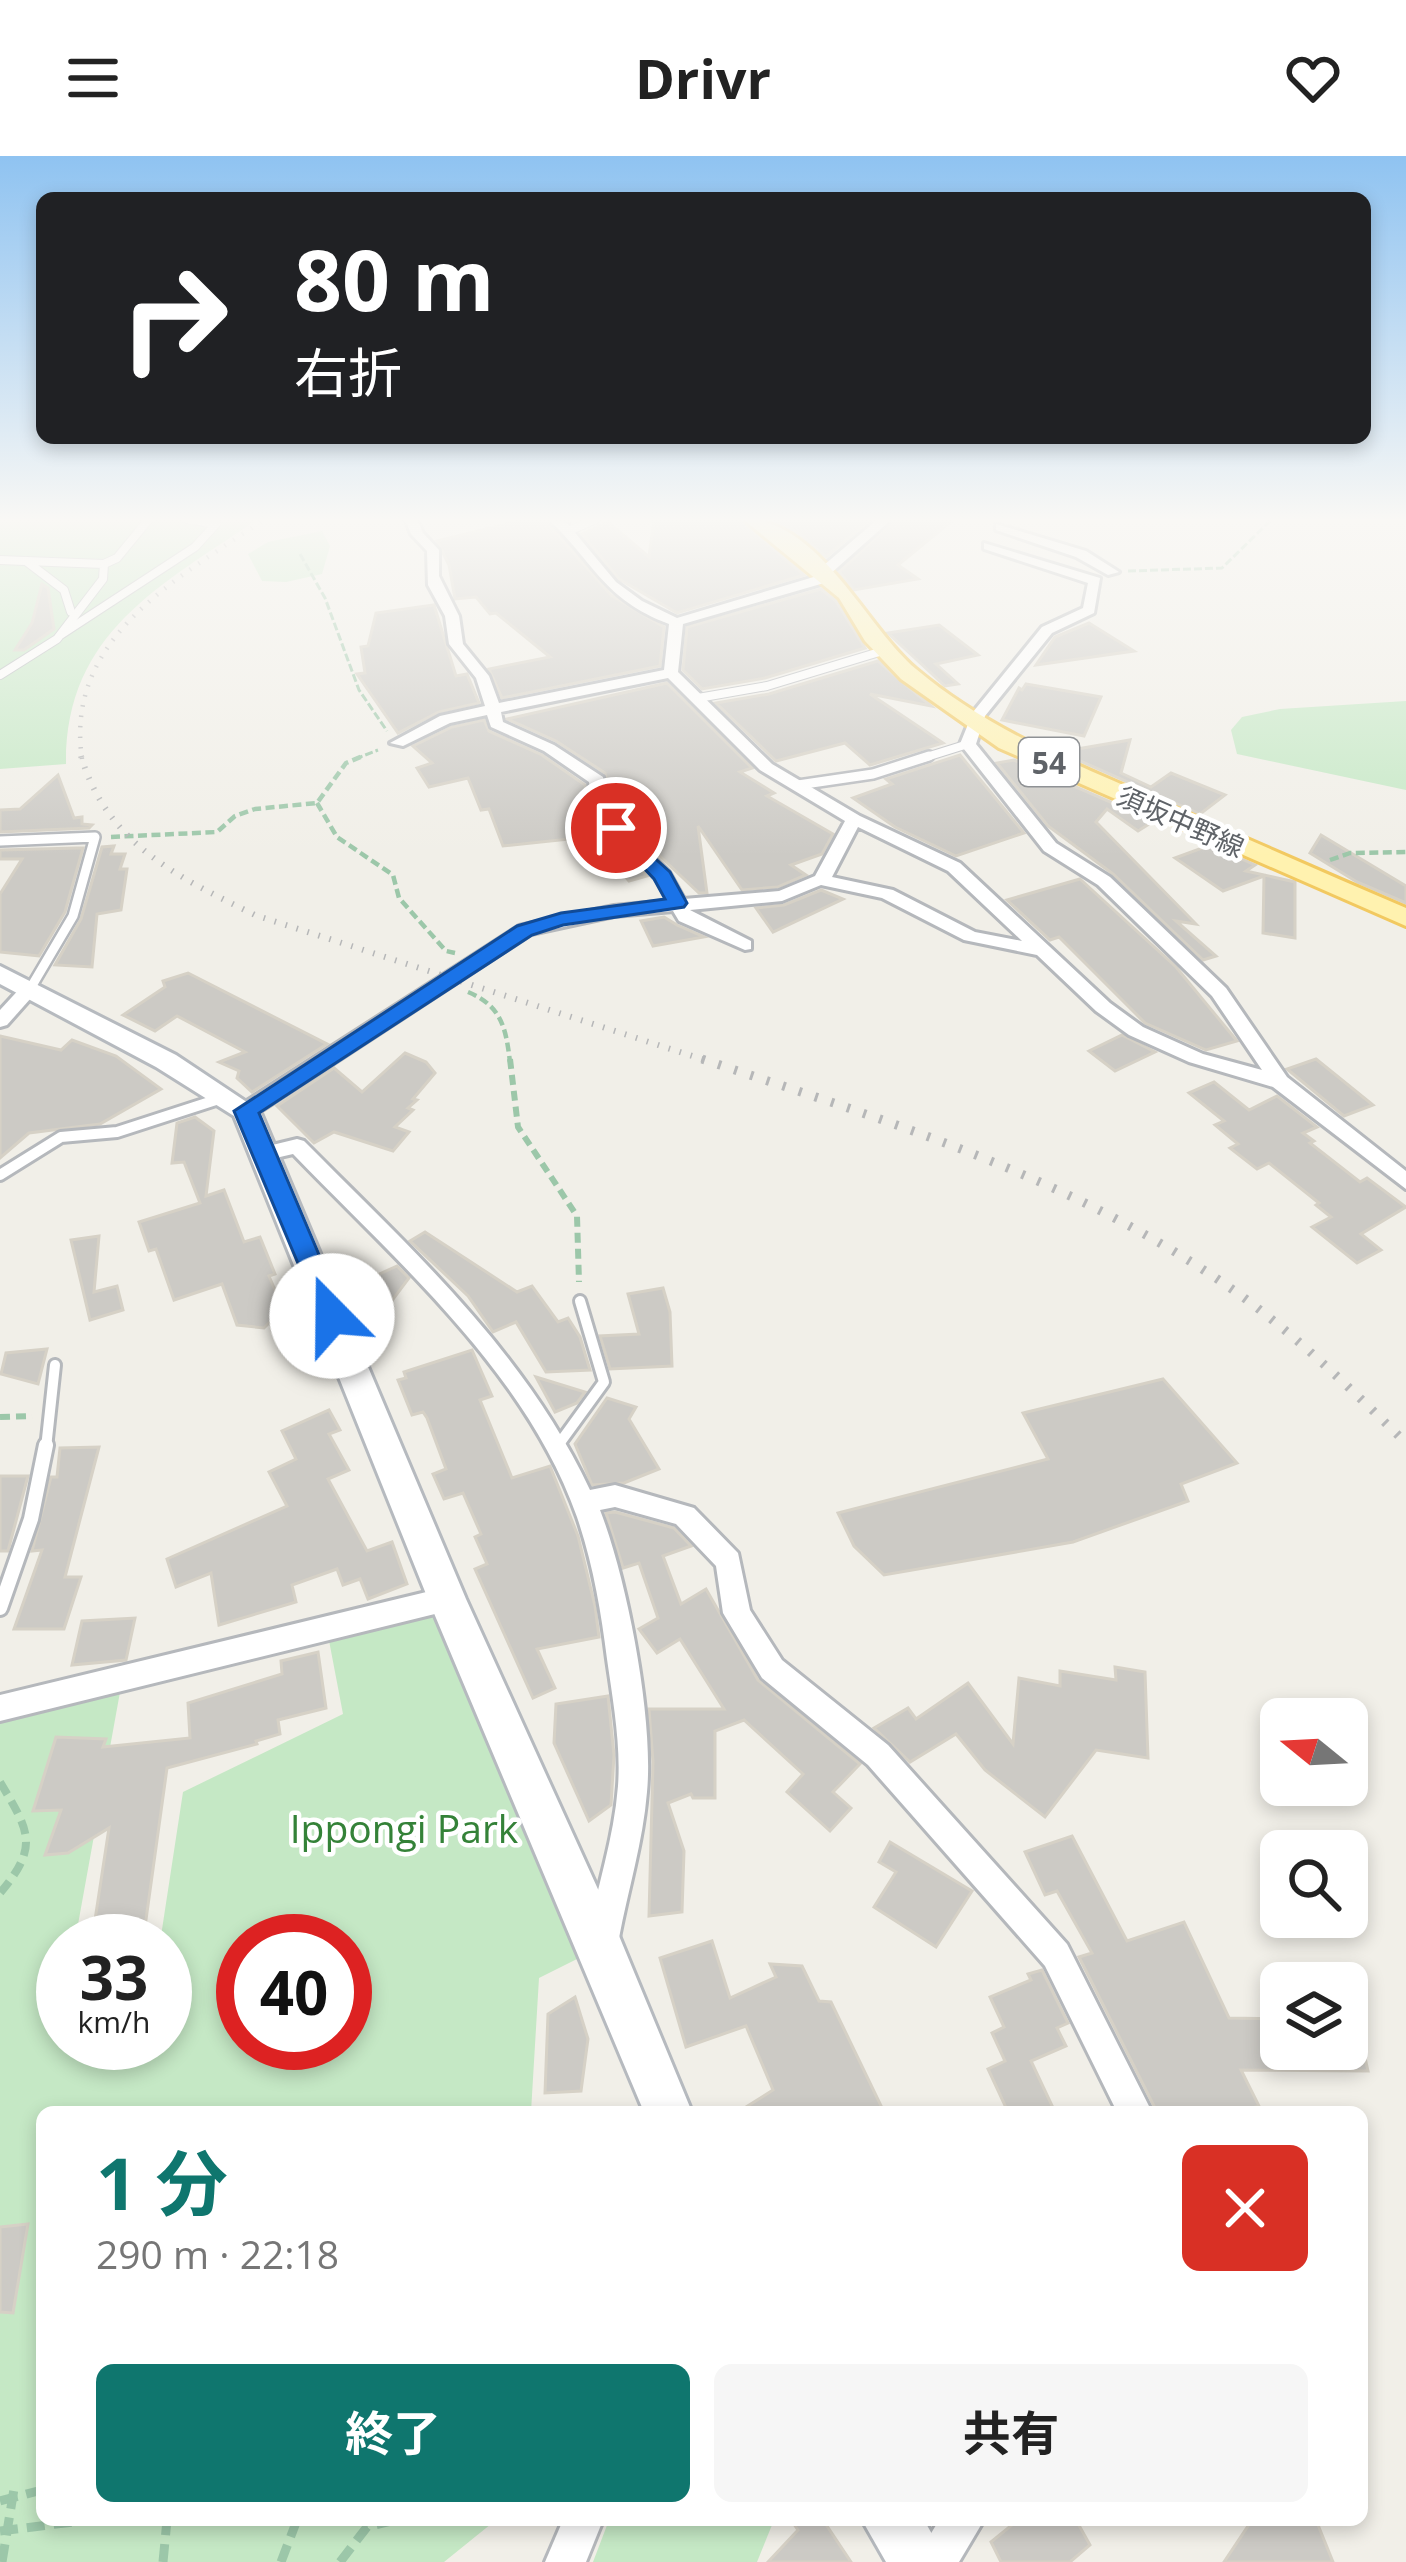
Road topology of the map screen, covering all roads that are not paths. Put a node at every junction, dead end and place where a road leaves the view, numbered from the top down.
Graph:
1 (66, 631) edge
2 (452, 631) edge
3 (675, 631) edge
4 (869, 631) edge
5 (1046, 631) edge
6 (62, 634) joint
7 (886, 650) junction
8 (671, 673) junction
9 (0, 675) edge
10 (698, 698) junction
11 (493, 712) junction
12 (972, 733) junction
13 (398, 743) road end
14 (798, 785) junction
15 (854, 819) junction
16 (0, 841) edge
17 (820, 880) junction
18 (677, 903) junction
19 (1406, 918) edge
20 (745, 945) dead end
21 (1041, 950) junction
22 (15, 982) edge
23 (0, 1021) edge
24 (1280, 1082) junction
25 (235, 1104) junction
26 (267, 1154) junction
27 (0, 1174) edge
28 (1406, 1182) edge
29 (580, 1301) road end
30 (55, 1365) dead end
31 (559, 1444) junction
32 (587, 1502) junction
33 (447, 1599) junction
34 (0, 1608) edge
35 (0, 1708) edge
36 (601, 1947) junction
37 (666, 2106) edge
38 (1132, 2106) edge
39 (580, 2526) edge
40 (894, 2526) edge
41 (960, 2526) edge
42 (565, 2562) edge
43 (920, 2562) edge
44 (934, 2562) edge

1 - 6 lane
2 - 11 street
3 - 8 street
4 - 7 main road, 須坂中野線 / 54
5 - 12 street
6 - 9 lane
7 - 10 lane
7 - 12 main road, 須坂中野線 / 54
8 - 10 street
8 - 11 street
10 - 14 street
11 - 13 street
11 - 18 street
12 - 14 lane
12 - 19 main road, 須坂中野線 / 54
12 - 24 street
14 - 15 street
15 - 17 street
15 - 21 street
16 - 22 lane
17 - 18 street
17 - 21 street
18 - 20 street
18 - 25 street
21 - 24 street
22 - 23 street
22 - 25 street
24 - 28 street
25 - 26 street
25 - 27 lane
26 - 31 street
26 - 33 street
29 - 31 lane
30 - 34 lane
31 - 32 street
32 - 36 street
32 - 38 street
33 - 35 street
33 - 36 street
36 - 37 street
39 - 42 street
40 - 43 street
41 - 44 street

